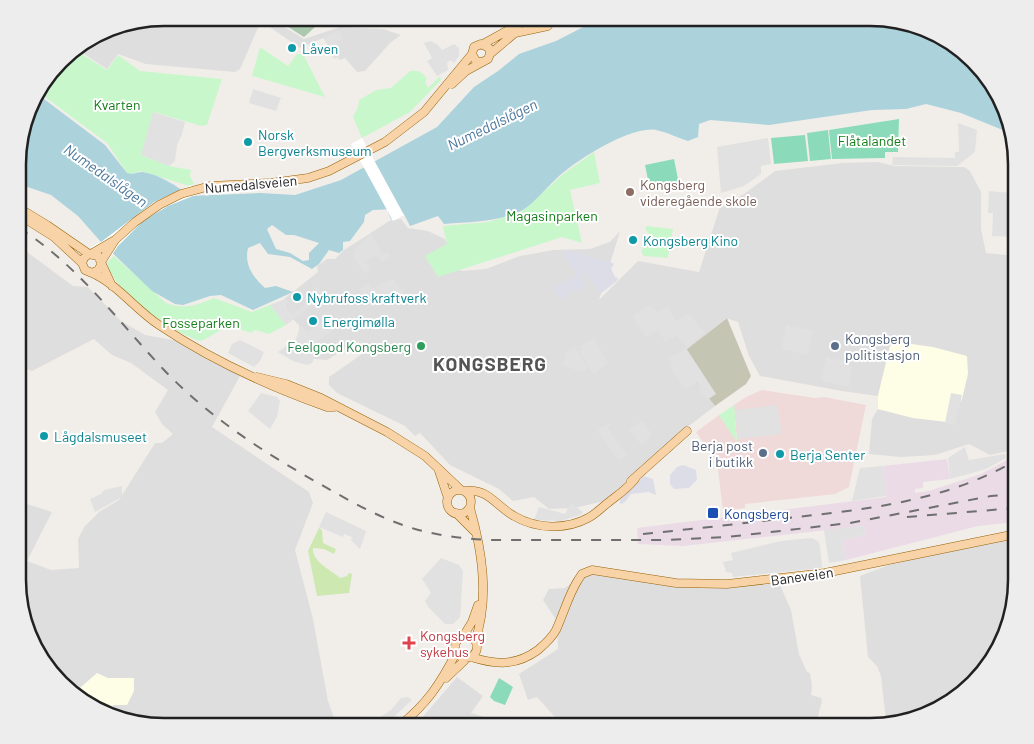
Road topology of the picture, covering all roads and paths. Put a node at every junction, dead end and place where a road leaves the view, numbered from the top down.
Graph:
1 (516, 26) edge
2 (539, 27) joint
3 (546, 27) edge
4 (483, 44) junction
5 (472, 54) junction
6 (490, 54) junction
7 (481, 62) junction
8 (434, 101) junction
9 (26, 212) edge
10 (26, 219) edge
11 (115, 240) junction
12 (92, 253) junction
13 (102, 262) junction
14 (82, 263) junction
15 (92, 273) junction
16 (112, 286) junction
17 (687, 431) dead end
18 (437, 467) junction
19 (464, 491) junction
20 (448, 498) junction
21 (489, 498) junction
22 (470, 506) junction
23 (456, 513) junction
24 (476, 534) junction
25 (1007, 536) edge
26 (482, 594) junction
27 (464, 635) junction
28 (475, 645) junction
29 (456, 654) junction
30 (468, 659) junction
31 (494, 662) junction
32 (442, 681) junction
33 (409, 717) edge

1 - 4 main road
2 - 3 main road
2 - 6 main road
4 - 5 main road
4 - 6 main road
5 - 7 main road
5 - 8 main road, Numedalsveien
6 - 7 main road
7 - 8 main road, Numedalsveien
8 - 11 main road, Numedalsveien
9 - 12 main road
10 - 14 main road
11 - 12 main road
11 - 13 main road
12 - 13 main road
12 - 14 main road
13 - 15 main road
13 - 16 main road
14 - 15 main road
15 - 16 main road
16 - 18 main road
17 - 21 main road
18 - 19 main road
18 - 20 main road
19 - 20 main road
19 - 21 main road
19 - 22 main road
20 - 23 main road
21 - 22 main road
22 - 23 main road
22 - 24 main road
23 - 24 main road
24 - 26 main road
25 - 31 main road, Baneveien
26 - 27 main road
26 - 28 main road
27 - 28 main road
27 - 29 main road
28 - 30 main road
28 - 31 main road
29 - 30 main road
29 - 32 main road
30 - 31 main road
30 - 32 main road
32 - 33 main road

